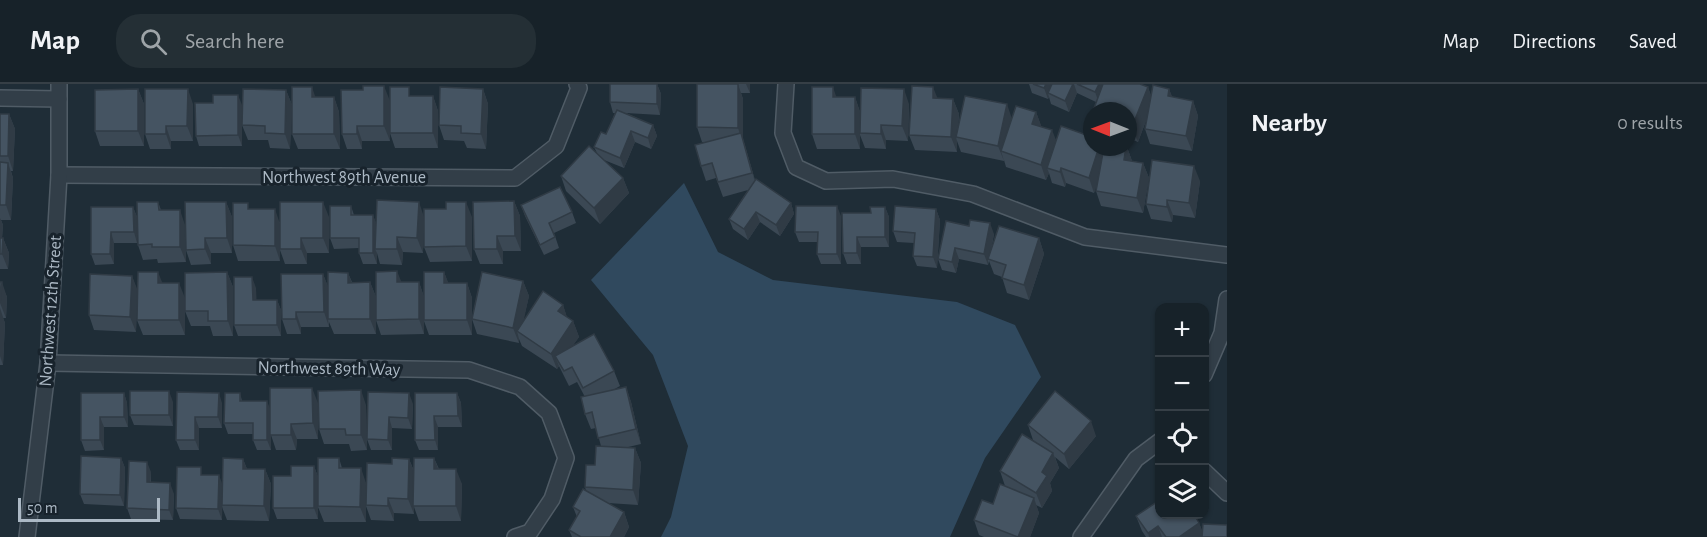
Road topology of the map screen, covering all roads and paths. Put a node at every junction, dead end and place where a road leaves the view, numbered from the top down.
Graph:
1 (786, 84) edge
2 (578, 86) edge
3 (59, 92) edge
4 (0, 98) edge
5 (59, 175) junction
6 (1227, 255) edge
7 (1227, 299) edge
8 (1224, 333) edge
9 (48, 363) junction
10 (1209, 364) edge
11 (1155, 445) edge
12 (1209, 476) edge
13 (1227, 493) edge
14 (27, 537) edge
15 (515, 537) edge
16 (1082, 537) edge

1 - 6 street
2 - 5 street, Northwest 89th Avenue
3 - 4 street
3 - 5 street, Northwest 12th Street
5 - 9 street, Northwest 12th Street
7 - 8 street
8 - 10 street
9 - 14 street, Northwest 12th Street
9 - 15 street, Northwest 89th Way
11 - 16 street
12 - 13 street

